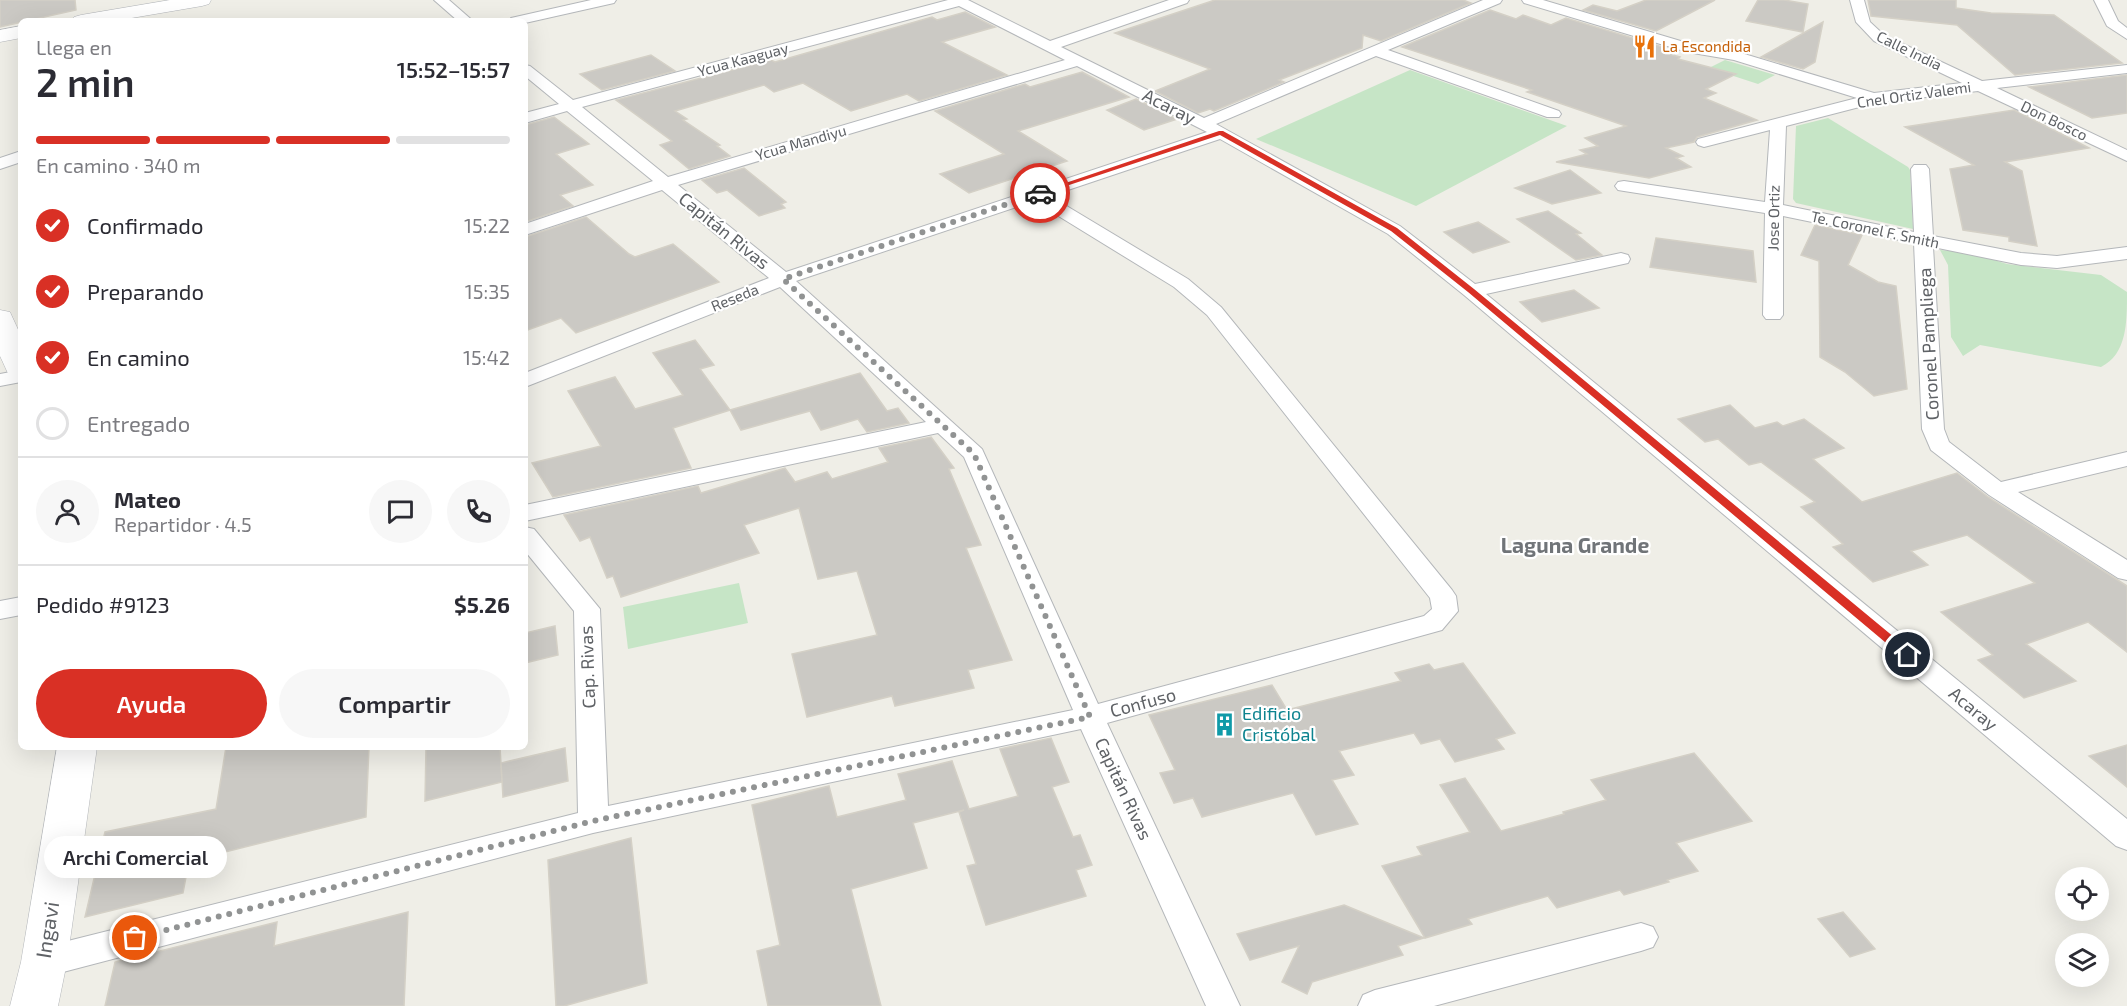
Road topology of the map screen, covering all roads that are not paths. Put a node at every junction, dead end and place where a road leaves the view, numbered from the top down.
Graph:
1 (202, 0) edge
2 (441, 0) edge
3 (609, 0) edge
4 (1182, 0) edge
5 (1495, 0) edge
6 (1529, 0) edge
7 (1575, 0) edge
8 (1857, 0) edge
9 (2101, 0) edge
10 (959, 1) edge
11 (1556, 8) junction
12 (103, 18) edge
13 (462, 18) edge
14 (528, 18) edge
15 (18, 33) edge
16 (2127, 35) edge
17 (0, 36) edge
18 (1049, 46) junction
19 (1376, 51) junction
20 (1078, 61) junction
21 (2127, 69) edge
22 (528, 71) edge
23 (1981, 86) junction
24 (1875, 98) junction
25 (571, 106) junction
26 (1553, 114) dead end
27 (528, 117) edge
28 (1778, 122) junction
29 (1212, 128) junction
30 (1704, 142) dead end
31 (2127, 156) edge
32 (18, 157) edge
33 (0, 164) edge
34 (1920, 169) dead end
35 (665, 183) junction
36 (1624, 186) dead end
37 (1035, 194) junction
38 (1773, 209) junction
39 (528, 229) edge
40 (1924, 241) junction
41 (2127, 253) edge
42 (1622, 259) dead end
43 (783, 279) junction
44 (1471, 291) junction
45 (1773, 315) dead end
46 (0, 318) edge
47 (18, 367) edge
48 (18, 376) edge
49 (0, 380) edge
50 (528, 380) edge
51 (943, 425) junction
52 (2127, 459) edge
53 (1997, 490) junction
54 (528, 512) edge
55 (528, 539) edge
56 (2127, 572) edge
57 (18, 607) edge
58 (0, 610) edge
59 (1090, 717) junction
60 (77, 750) edge
61 (593, 821) junction
62 (2127, 837) edge
63 (1641, 937) dead end
64 (44, 962) junction
65 (34, 1006) edge
66 (1224, 1006) edge
67 (1376, 1006) edge

1 - 12 main road
2 - 13 street
3 - 14 street
4 - 18 street
5 - 19 street, Reseda
6 - 11 street
7 - 11 street
8 - 23 street, Calle India
9 - 16 street
10 - 18 street, Acaray
10 - 25 street, Ycua Kaaguay
11 - 24 street
15 - 17 main road
18 - 20 street, Acaray
19 - 26 street
19 - 29 street, Reseda
20 - 29 street, Acaray
20 - 35 street, Ycua Mandiyu
21 - 23 street, Cnel Ortiz Valemi
22 - 25 street, Capitán Rivas
23 - 24 street, Cnel Ortiz Valemi
23 - 31 street, Don Bosco
24 - 28 street, Cnel Ortiz Valemi
25 - 27 street, Ycua Kaaguay
25 - 35 street, Capitán Rivas
28 - 30 street, Cnel Ortiz Valemi
28 - 38 street, Jose Ortiz
29 - 37 street, Reseda
29 - 44 street, Acaray
32 - 33 street
34 - 40 street, Coronel Pampliega
35 - 39 street, Ycua Mandiyu
35 - 43 street, Capitán Rivas
36 - 38 street, Te. Coronel F. Smith
37 - 43 street, Reseda
37 - 59 street, Confuso
38 - 40 street, Te. Coronel F. Smith
38 - 45 street, Jose Ortiz
40 - 41 street, Te. Coronel F. Smith
40 - 53 street, Coronel Pampliega
42 - 44 street
43 - 50 street, Reseda
43 - 51 street, Capitán Rivas
44 - 62 street, Acaray
46 - 47 main road
48 - 49 street
51 - 54 street
51 - 59 street, Capitán Rivas
52 - 53 street
53 - 56 street, Coronel Pampliega
55 - 61 street, Cap. Rivas
57 - 58 street
59 - 61 street, Confuso
59 - 66 street, Capitán Rivas
60 - 64 main road, Ingavi
61 - 64 street, Confuso
63 - 67 street
64 - 65 main road, Ingavi

